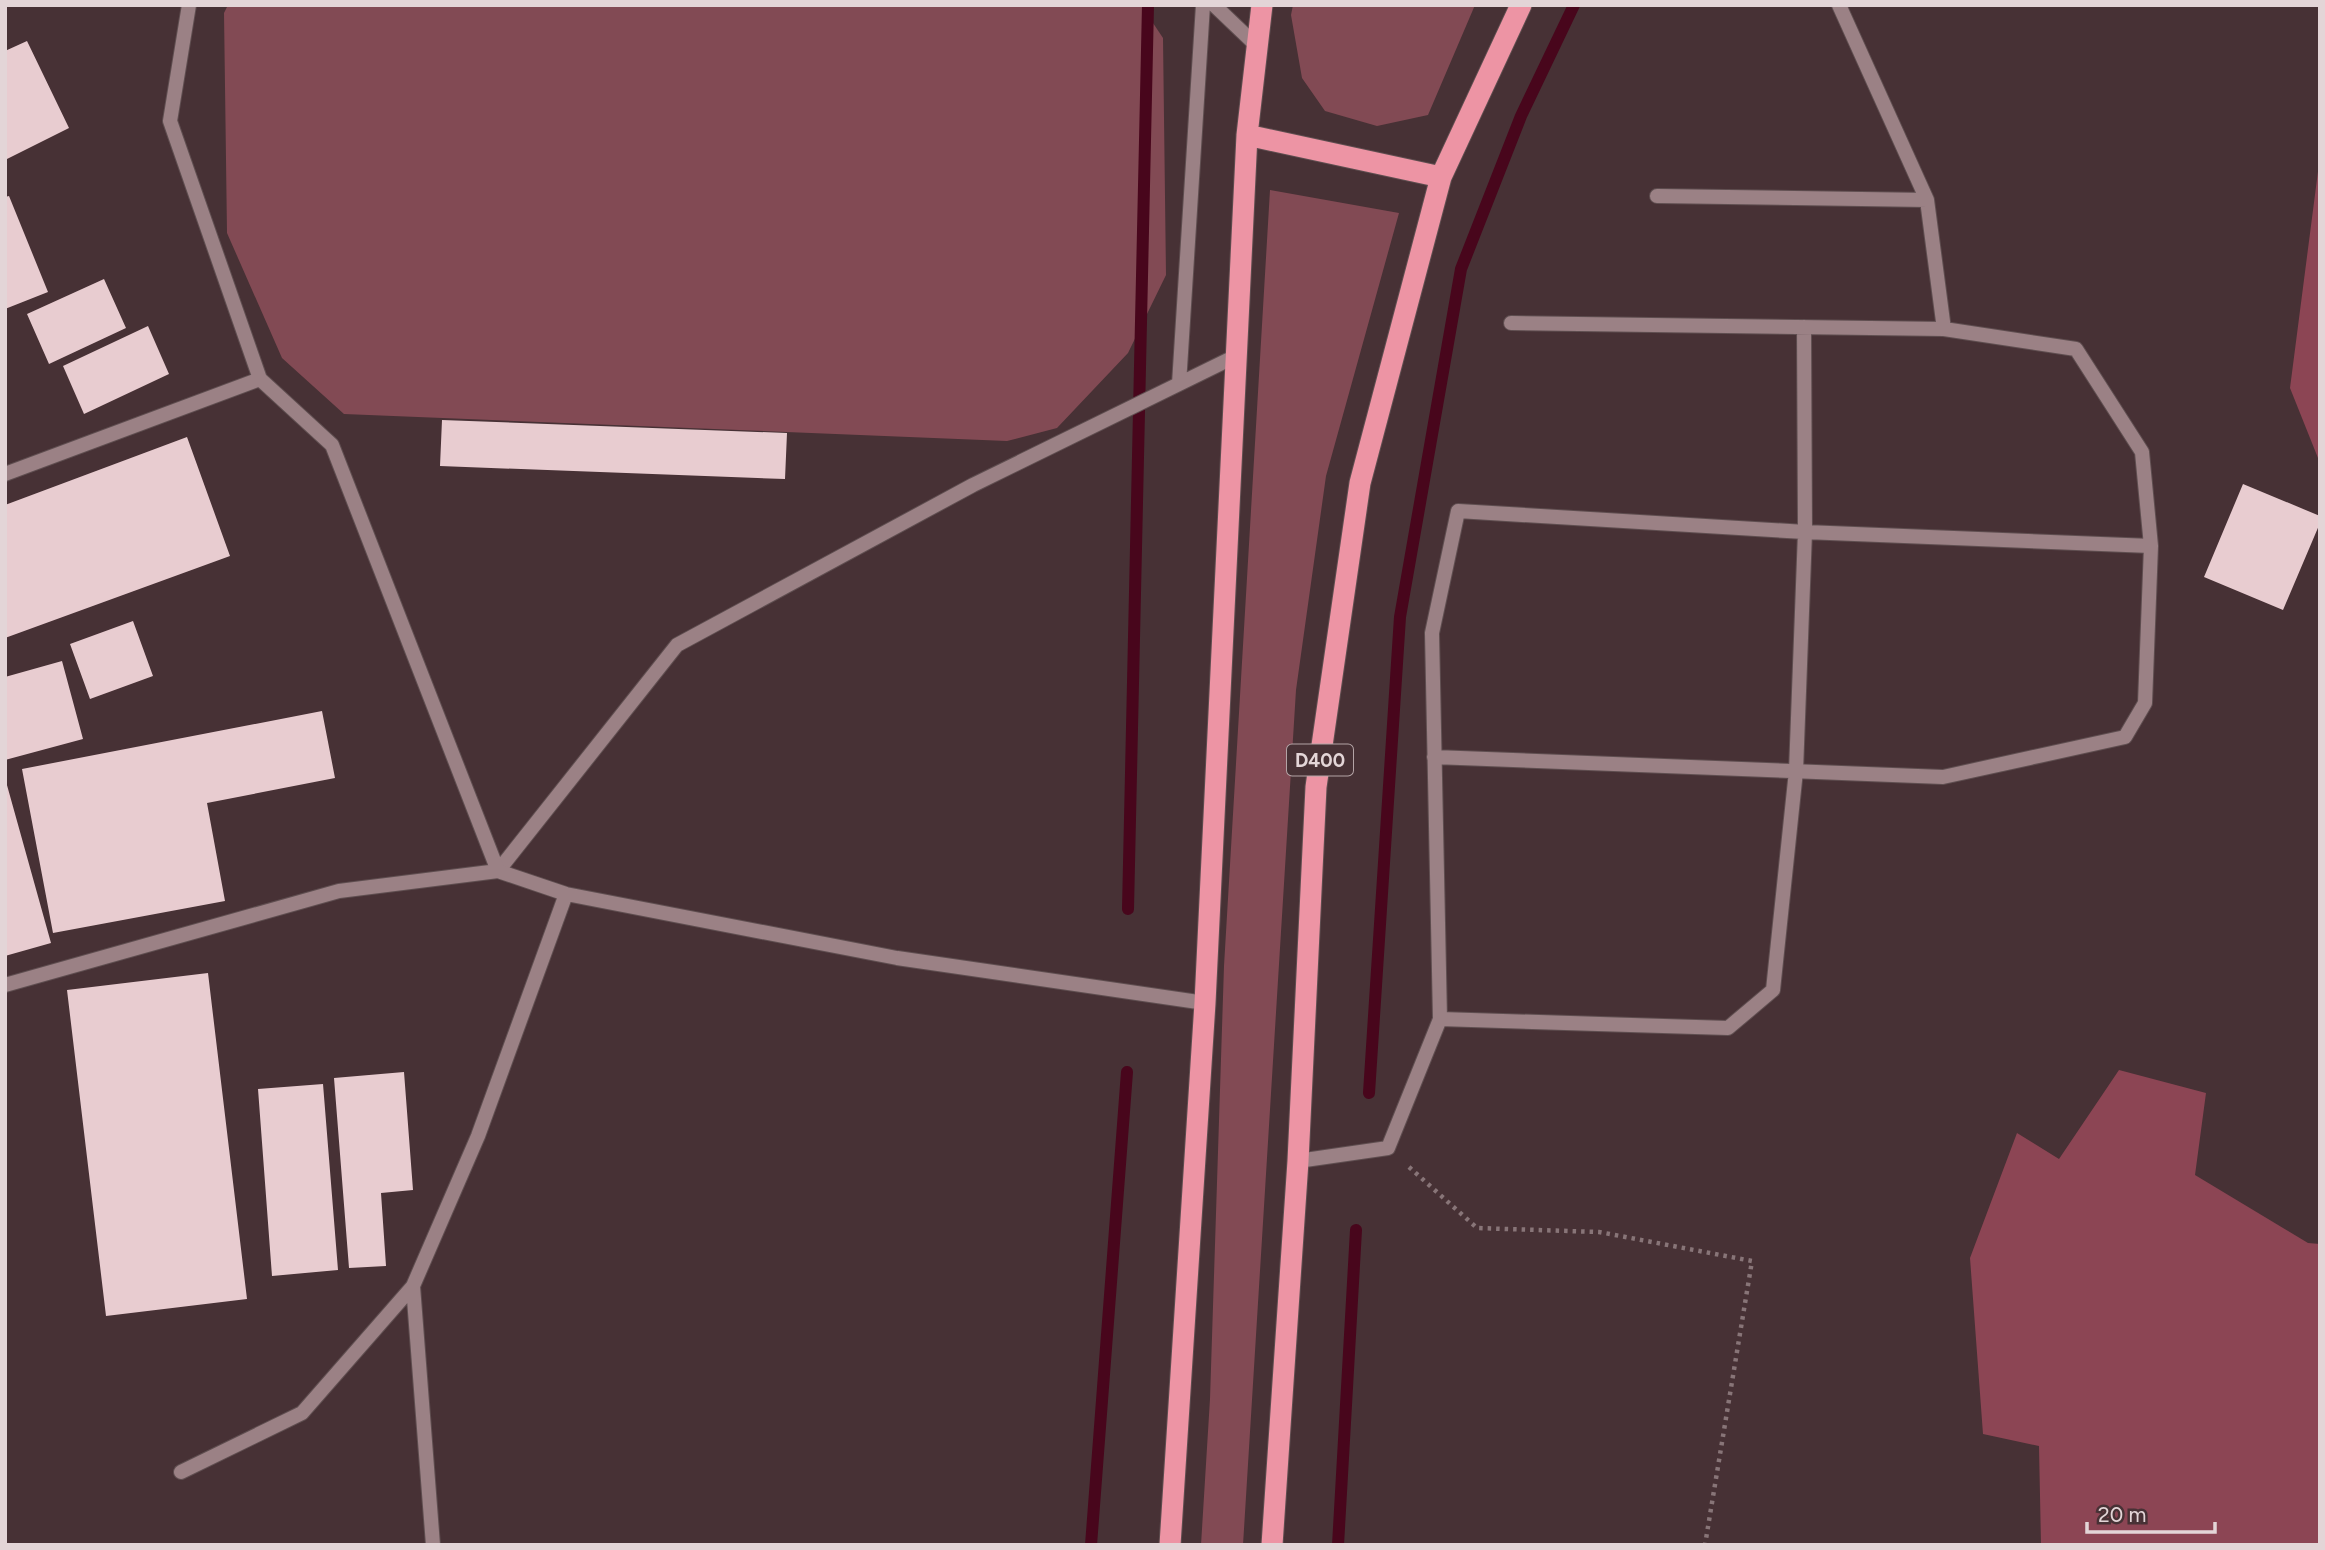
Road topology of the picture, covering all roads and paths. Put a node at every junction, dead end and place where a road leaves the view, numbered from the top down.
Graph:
1 (189, 5) edge
2 (1203, 5) edge
3 (1214, 5) edge
4 (1262, 5) edge
5 (1521, 5) edge
6 (1839, 5) edge
7 (1258, 47) junction
8 (1247, 135) junction
9 (1441, 177) junction
10 (1657, 196) dead end
11 (1927, 200) junction
12 (1511, 323) dead end
13 (1804, 327) junction
14 (1944, 329) junction
15 (1236, 356) junction
16 (260, 379) junction
17 (1179, 384) junction
18 (5, 474) edge
19 (1805, 532) junction
20 (2151, 546) junction
21 (1434, 757) junction
22 (1796, 771) junction
23 (498, 871) junction
24 (566, 894) junction
25 (5, 985) edge
26 (1205, 1003) junction
27 (1440, 1019) junction
28 (1388, 1148) junction
29 (1298, 1161) junction
30 (414, 1286) junction
31 (181, 1472) dead end
32 (433, 1545) edge
33 (1170, 1545) edge
34 (1272, 1545) edge
35 (1705, 1545) edge

1 - 16 street
2 - 17 street
3 - 7 street
4 - 7 highway
5 - 9 highway, D400
6 - 11 street
7 - 8 highway
8 - 9 highway
8 - 15 highway
9 - 29 highway, D400
10 - 11 street
11 - 14 street
12 - 13 street
13 - 14 street
13 - 19 street
14 - 20 street
15 - 17 street
15 - 26 highway
16 - 18 street
16 - 23 street
17 - 23 street
19 - 20 street
19 - 21 street
19 - 22 street
20 - 22 street
21 - 22 street
21 - 27 street
22 - 27 street
23 - 24 street
23 - 25 street
24 - 26 street
24 - 30 street
26 - 33 highway
27 - 28 street
28 - 29 street
28 - 35 path
29 - 34 highway, D400
30 - 31 street
30 - 32 street

